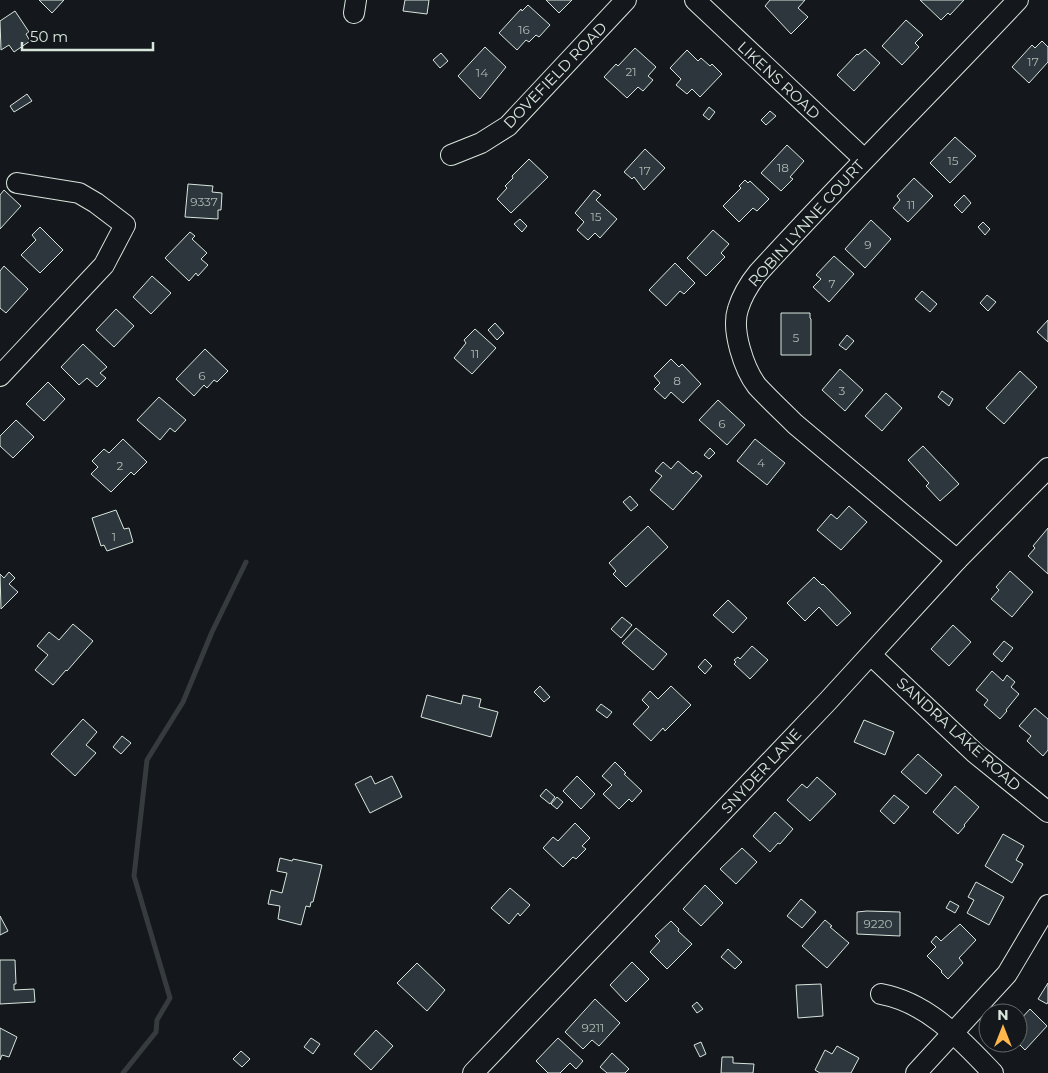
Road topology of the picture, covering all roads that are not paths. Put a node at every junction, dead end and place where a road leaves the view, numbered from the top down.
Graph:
1 (626, 0) edge
2 (695, 0) edge
3 (1018, 0) edge
4 (452, 155) dead end
5 (864, 159) junction
6 (17, 183) dead end
7 (0, 376) edge
8 (1048, 468) edge
9 (958, 560) junction
10 (871, 655) junction
11 (1048, 812) edge
12 (1048, 904) edge
13 (881, 994) dead end
14 (954, 1034) junction
15 (473, 1073) edge
16 (916, 1073) edge
17 (993, 1073) edge

1 - 4 street, DOVEFIELD ROAD
2 - 5 street, LIKENS ROAD
3 - 5 street, ROBIN LYNNE COURT
5 - 9 street, ROBIN LYNNE COURT
6 - 7 street
8 - 9 street, SNYDER LANE
9 - 10 street, SNYDER LANE
10 - 11 street, SANDRA LAKE ROAD
10 - 15 street, SNYDER LANE
12 - 14 street
13 - 14 street
14 - 16 street
14 - 17 street

